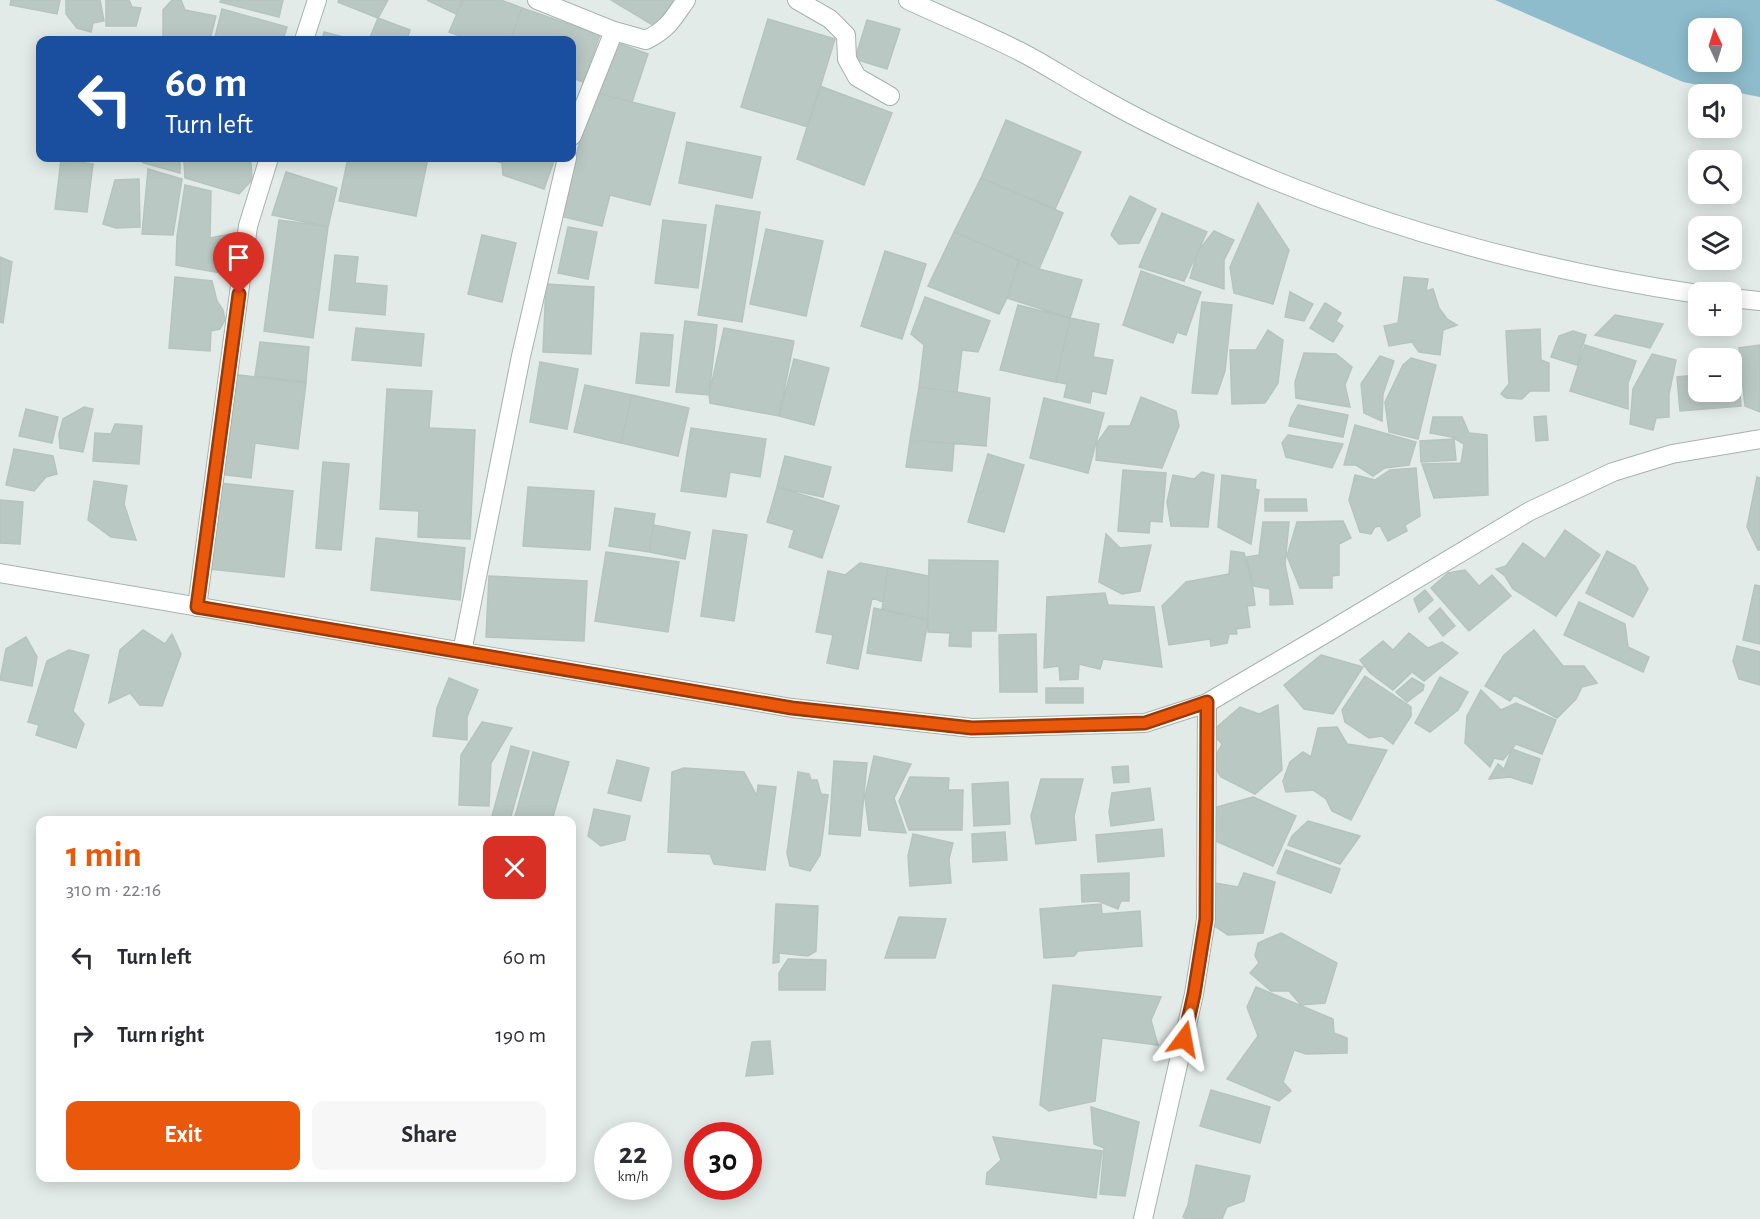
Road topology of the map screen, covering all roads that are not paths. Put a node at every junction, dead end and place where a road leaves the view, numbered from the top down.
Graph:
1 (317, 0) edge
2 (537, 0) edge
3 (686, 0) edge
4 (798, 0) edge
5 (908, 0) edge
6 (614, 31) junction
7 (305, 36) edge
8 (890, 96) dead end
9 (576, 126) edge
10 (268, 162) edge
11 (566, 162) edge
12 (1688, 292) edge
13 (1742, 299) edge
14 (1760, 301) edge
15 (1760, 439) edge
16 (0, 573) edge
17 (197, 607) junction
18 (462, 652) junction
19 (1207, 702) junction
20 (1143, 1219) edge

1 - 7 street
2 - 6 street
3 - 6 street
4 - 8 street
5 - 12 street
6 - 9 street
10 - 17 street
11 - 18 street
13 - 14 street
15 - 19 street
16 - 17 street
17 - 18 street
18 - 19 street
19 - 20 street

